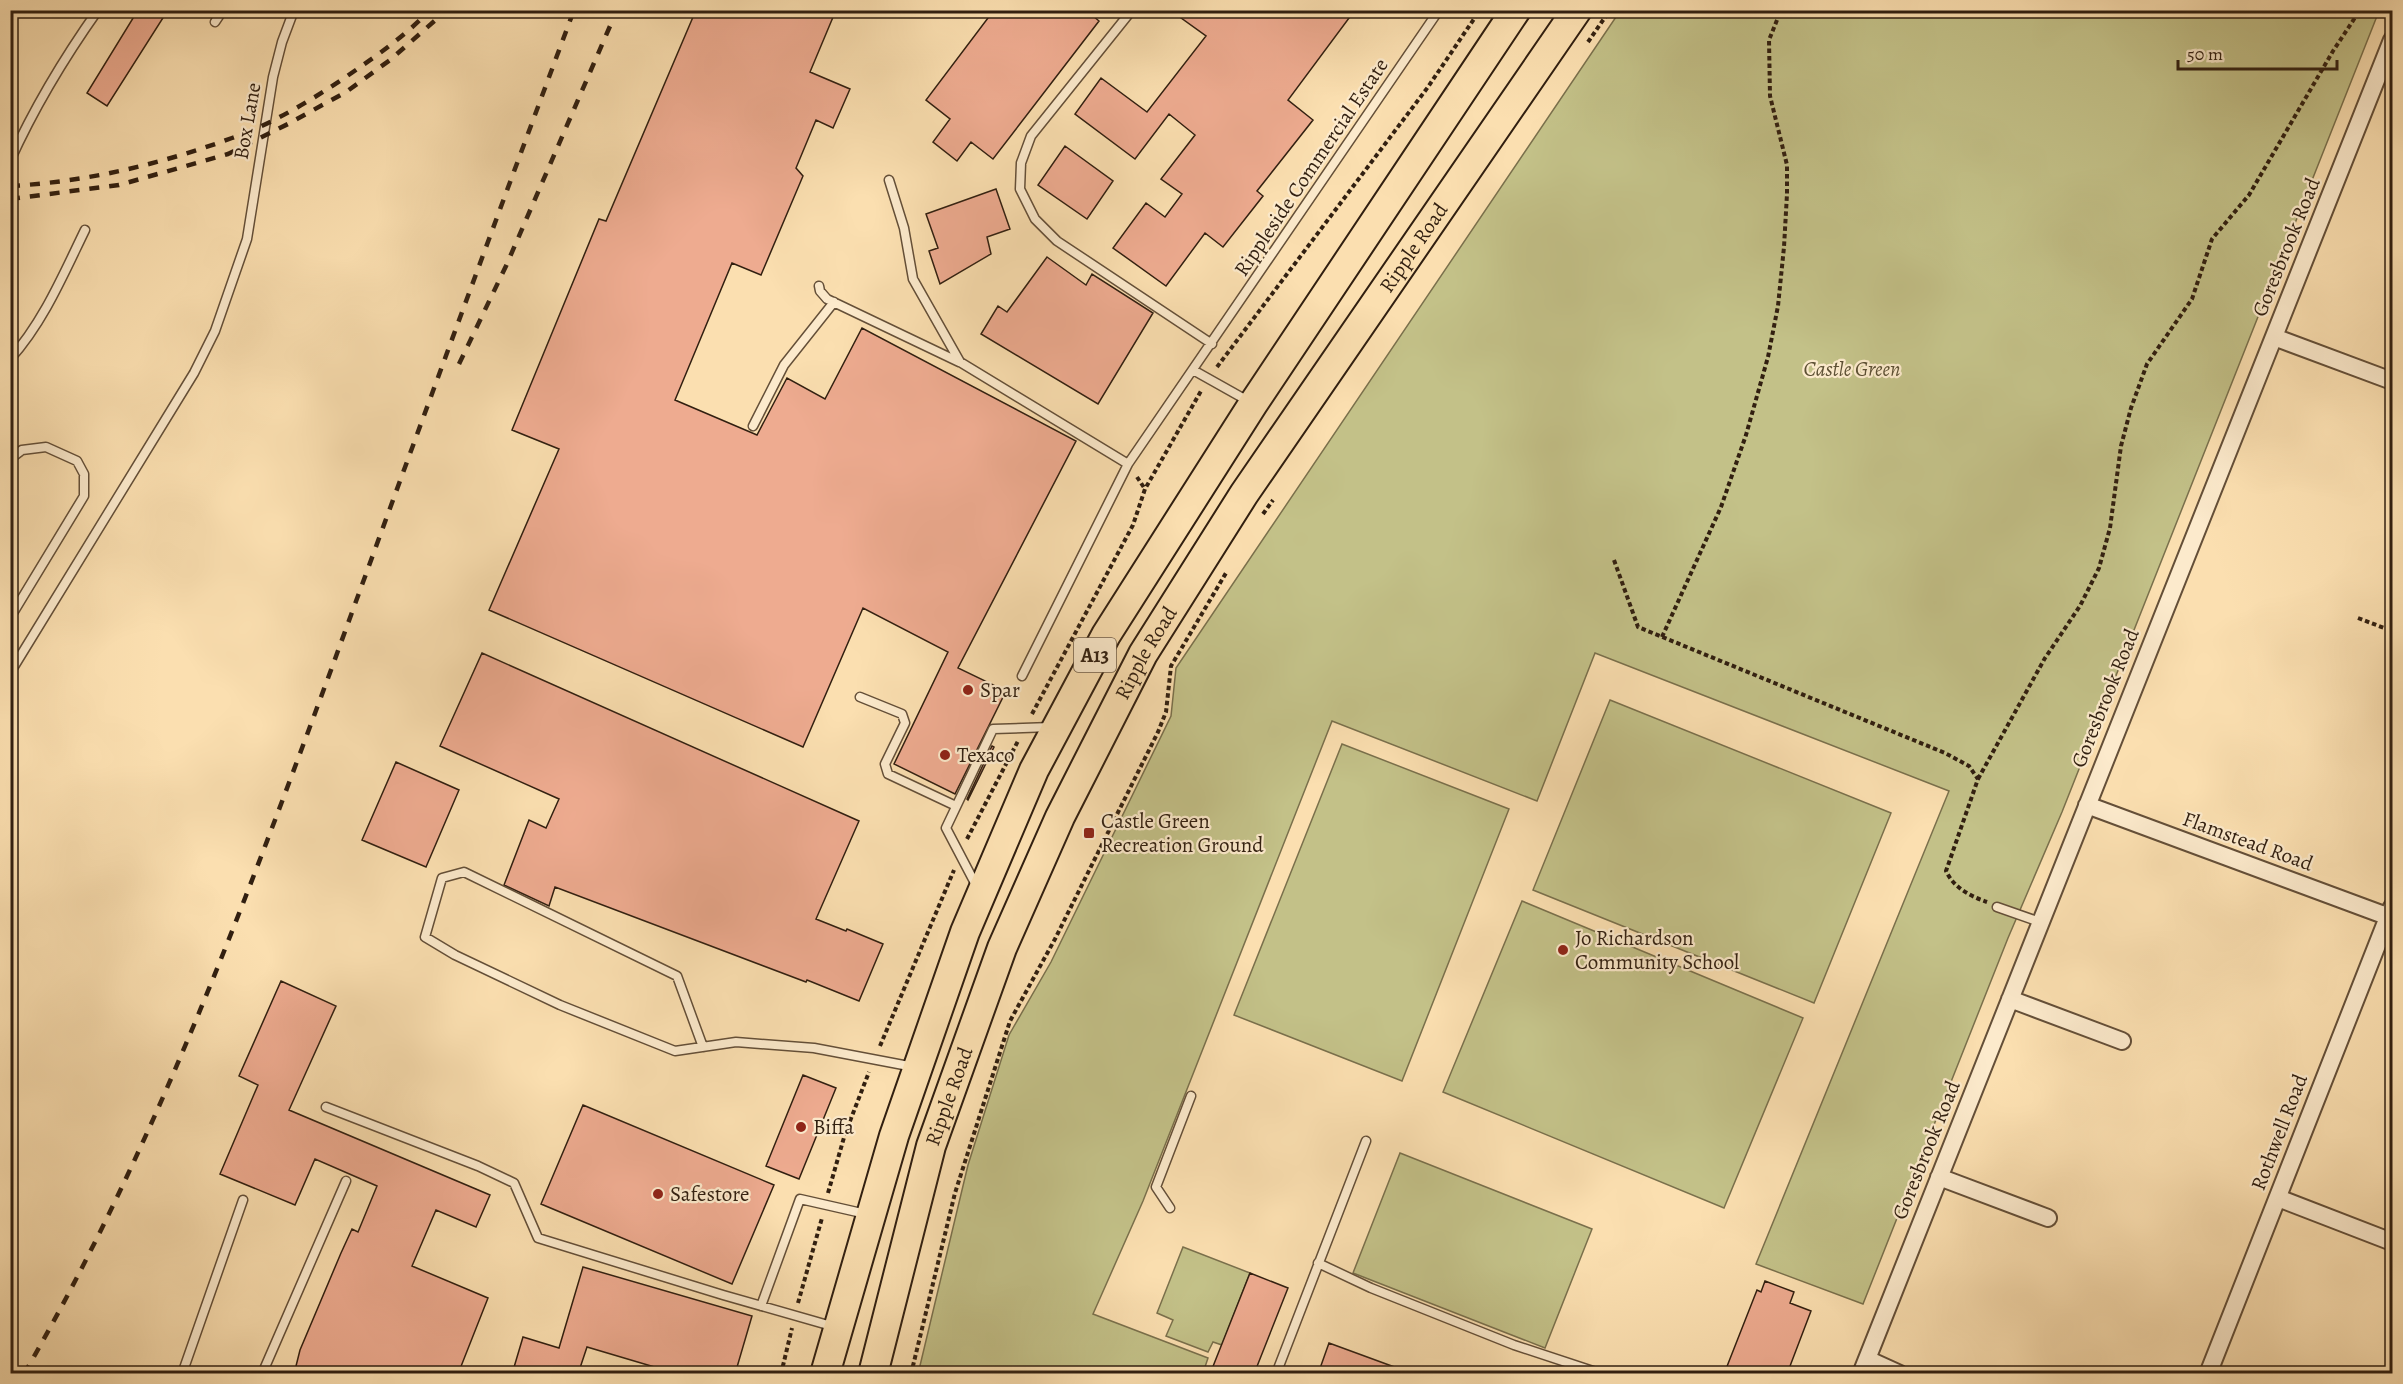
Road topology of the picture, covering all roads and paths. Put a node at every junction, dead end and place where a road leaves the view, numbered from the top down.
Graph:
1 (98, 10) edge
2 (223, 10) edge
3 (294, 10) edge
4 (1132, 10) edge
5 (1439, 10) edge
6 (1480, 10) edge
7 (1516, 10) edge
8 (1577, 10) edge
9 (1610, 10) edge
10 (1781, 10) edge
11 (2360, 10) edge
12 (215, 22) dead end
13 (2392, 40) edge
14 (1582, 49) dead end
15 (2388, 65) edge
16 (10, 161) edge
17 (889, 180) dead end
18 (85, 230) dead end
19 (819, 286) dead end
20 (834, 302) junction
21 (2274, 337) junction
22 (1212, 344) junction
23 (10, 359) edge
24 (960, 362) junction
25 (1193, 370) junction
26 (1208, 379) junction
27 (2392, 381) edge
28 (1253, 404) junction
29 (753, 426) dead end
30 (10, 459) edge
31 (1128, 464) junction
32 (1145, 489) dead end
33 (1276, 495) dead end
34 (1263, 515) dead end
35 (1614, 560) dead end
36 (1231, 564) dead end
37 (10, 618) edge
38 (2358, 618) dead end
39 (2392, 631) edge
40 (1662, 638) junction
41 (10, 673) edge
42 (1022, 676) dead end
43 (860, 697) dead end
44 (1057, 726) junction
45 (1978, 779) junction
46 (956, 806) junction
47 (2087, 806) junction
48 (981, 895) junction
49 (1997, 907) joint
50 (2391, 914) edge
51 (2040, 922) junction
52 (2010, 999) junction
53 (2122, 1041) dead end
54 (703, 1047) junction
55 (917, 1068) junction
56 (1191, 1096) dead end
57 (326, 1107) dead end
58 (1366, 1141) dead end
59 (1939, 1177) junction
60 (346, 1180) dead end
61 (2278, 1198) junction
62 (243, 1200) dead end
63 (1170, 1208) dead end
64 (871, 1215) junction
65 (2048, 1218) dead end
66 (2392, 1242) edge
67 (1318, 1263) junction
68 (761, 1306) junction
69 (839, 1328) junction
70 (1864, 1366) edge
71 (182, 1374) edge
72 (262, 1374) edge
73 (825, 1374) edge
74 (873, 1374) edge
75 (911, 1374) edge
76 (1276, 1374) edge
77 (1602, 1374) edge
78 (1900, 1374) edge
79 (2208, 1374) edge

1 - 16 lane
2 - 12 lane
3 - 41 lane, Box Lane
4 - 22 lane
5 - 22 lane, Rippleside Commercial Estate
6 - 26 path
7 - 28 highway, Ripple Road / A13
8 - 74 highway, Ripple Road / A13
9 - 14 path
10 - 40 path
11 - 45 path
13 - 15 street, Goresbrook Road
15 - 21 street, Goresbrook Road
17 - 24 lane
18 - 23 lane
19 - 20 lane
20 - 24 lane
20 - 29 lane
21 - 27 street
21 - 47 street, Goresbrook Road
22 - 25 lane, Rippleside Commercial Estate
24 - 31 lane
25 - 26 lane
25 - 31 lane, Rippleside Commercial Estate
26 - 28 lane
26 - 32 path
28 - 44 highway, Ripple Road / A13
30 - 37 lane
31 - 42 lane, Rippleside Commercial Estate
33 - 34 path
35 - 40 path
36 - 75 path
38 - 39 path
40 - 45 path
43 - 46 lane
44 - 46 lane
44 - 48 highway, Ripple Road / A13
45 - 49 path
46 - 48 lane
47 - 50 street, Flamstead Road
47 - 51 street, Goresbrook Road
48 - 55 highway, Ripple Road / A13
49 - 51 lane
50 - 61 street, Rothwell Road
51 - 52 street, Goresbrook Road
52 - 53 street
52 - 59 street, Goresbrook Road
54 - 54 lane
54 - 55 lane
55 - 64 highway, Ripple Road / A13
56 - 63 lane
57 - 68 lane
58 - 67 lane
59 - 65 street
59 - 70 street, Goresbrook Road
60 - 72 lane
61 - 66 street
61 - 79 street, Rothwell Road
62 - 71 lane
64 - 68 lane
64 - 69 highway, Ripple Road / A13
67 - 76 lane
67 - 77 lane
68 - 69 lane
69 - 73 highway, Ripple Road / A13
70 - 78 street

